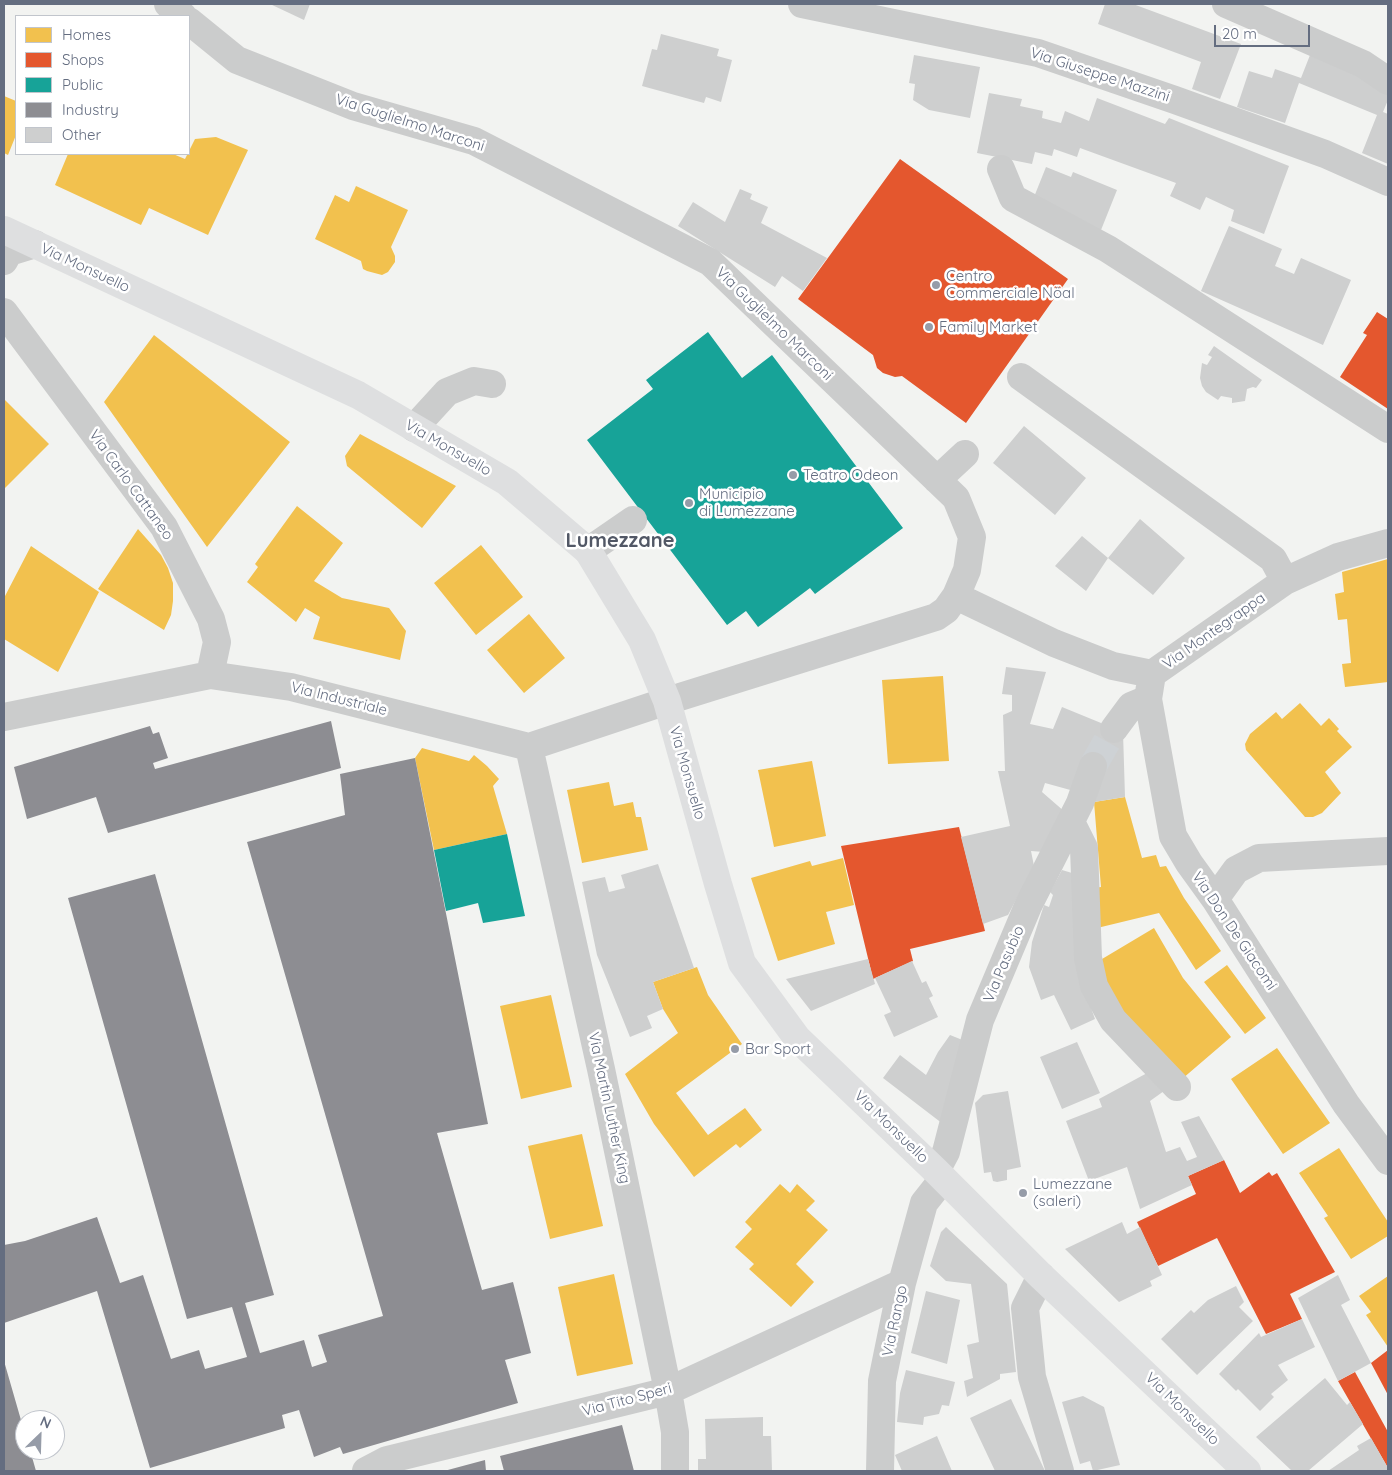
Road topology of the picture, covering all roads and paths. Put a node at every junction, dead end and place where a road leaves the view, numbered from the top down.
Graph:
1 (168, 4) edge
2 (802, 4) edge
3 (1226, 4) edge
4 (182, 15) edge
5 (190, 22) edge
6 (1388, 80) edge
7 (1001, 169) dead end
8 (1388, 182) edge
9 (4, 230) edge
10 (35, 244) junction
11 (4, 261) edge
12 (4, 312) edge
13 (1021, 377) dead end
14 (492, 384) dead end
15 (414, 428) junction
16 (1388, 429) edge
17 (965, 454) dead end
18 (937, 480) junction
19 (632, 518) dead end
20 (1388, 543) edge
21 (588, 551) junction
22 (1285, 580) junction
23 (956, 596) junction
24 (210, 675) junction
25 (1150, 686) junction
26 (667, 701) junction
27 (5, 712) edge
28 (1114, 729) tunnel mouth
29 (529, 748) junction
30 (1093, 766) tunnel mouth
31 (1071, 822) junction
32 (1388, 851) edge
33 (1215, 899) junction
34 (1177, 1086) dead end
35 (1388, 1161) edge
36 (940, 1175) junction
37 (1041, 1276) junction
38 (902, 1283) junction
39 (668, 1392) junction
40 (366, 1471) edge
41 (675, 1471) edge
42 (880, 1471) edge
43 (1060, 1471) edge
44 (1247, 1471) edge

1 - 4 street
2 - 8 street, Via Giuseppe Mazzini
3 - 6 street
5 - 18 street, Via Guglielmo Marconi
7 - 16 street
9 - 10 main road, Via Monsuello
10 - 11 street
10 - 15 main road, Via Monsuello
12 - 24 street, Via Carlo Cattaneo
13 - 22 street
14 - 15 street
15 - 21 main road, Via Monsuello
17 - 18 street
18 - 23 street, Via Guglielmo Marconi
19 - 21 street
20 - 22 street, Via Montegrappa
21 - 26 main road, Via Monsuello
22 - 25 street, Via Montegrappa
23 - 25 street, Via Montegrappa
23 - 26 street, Via Guglielmo Marconi
24 - 27 street, Via Industriale
24 - 29 street, Via Industriale
25 - 28 street
25 - 33 street, Via Don De Giacomi
26 - 29 street
26 - 36 main road, Via Monsuello
29 - 39 street, Via Martin Luther King
30 - 31 street, Via Pasubio
31 - 34 street
31 - 36 street, Via Pasubio
32 - 33 street
33 - 35 street, Via Don De Giacomi
36 - 37 main road, Via Monsuello
36 - 38 street, Via Rango
37 - 43 street
37 - 44 main road, Via Monsuello
38 - 39 street, Via Tito Speri
38 - 42 street, Via Rango
39 - 40 street, Via Tito Speri
39 - 41 street, Via Martin Luther King

